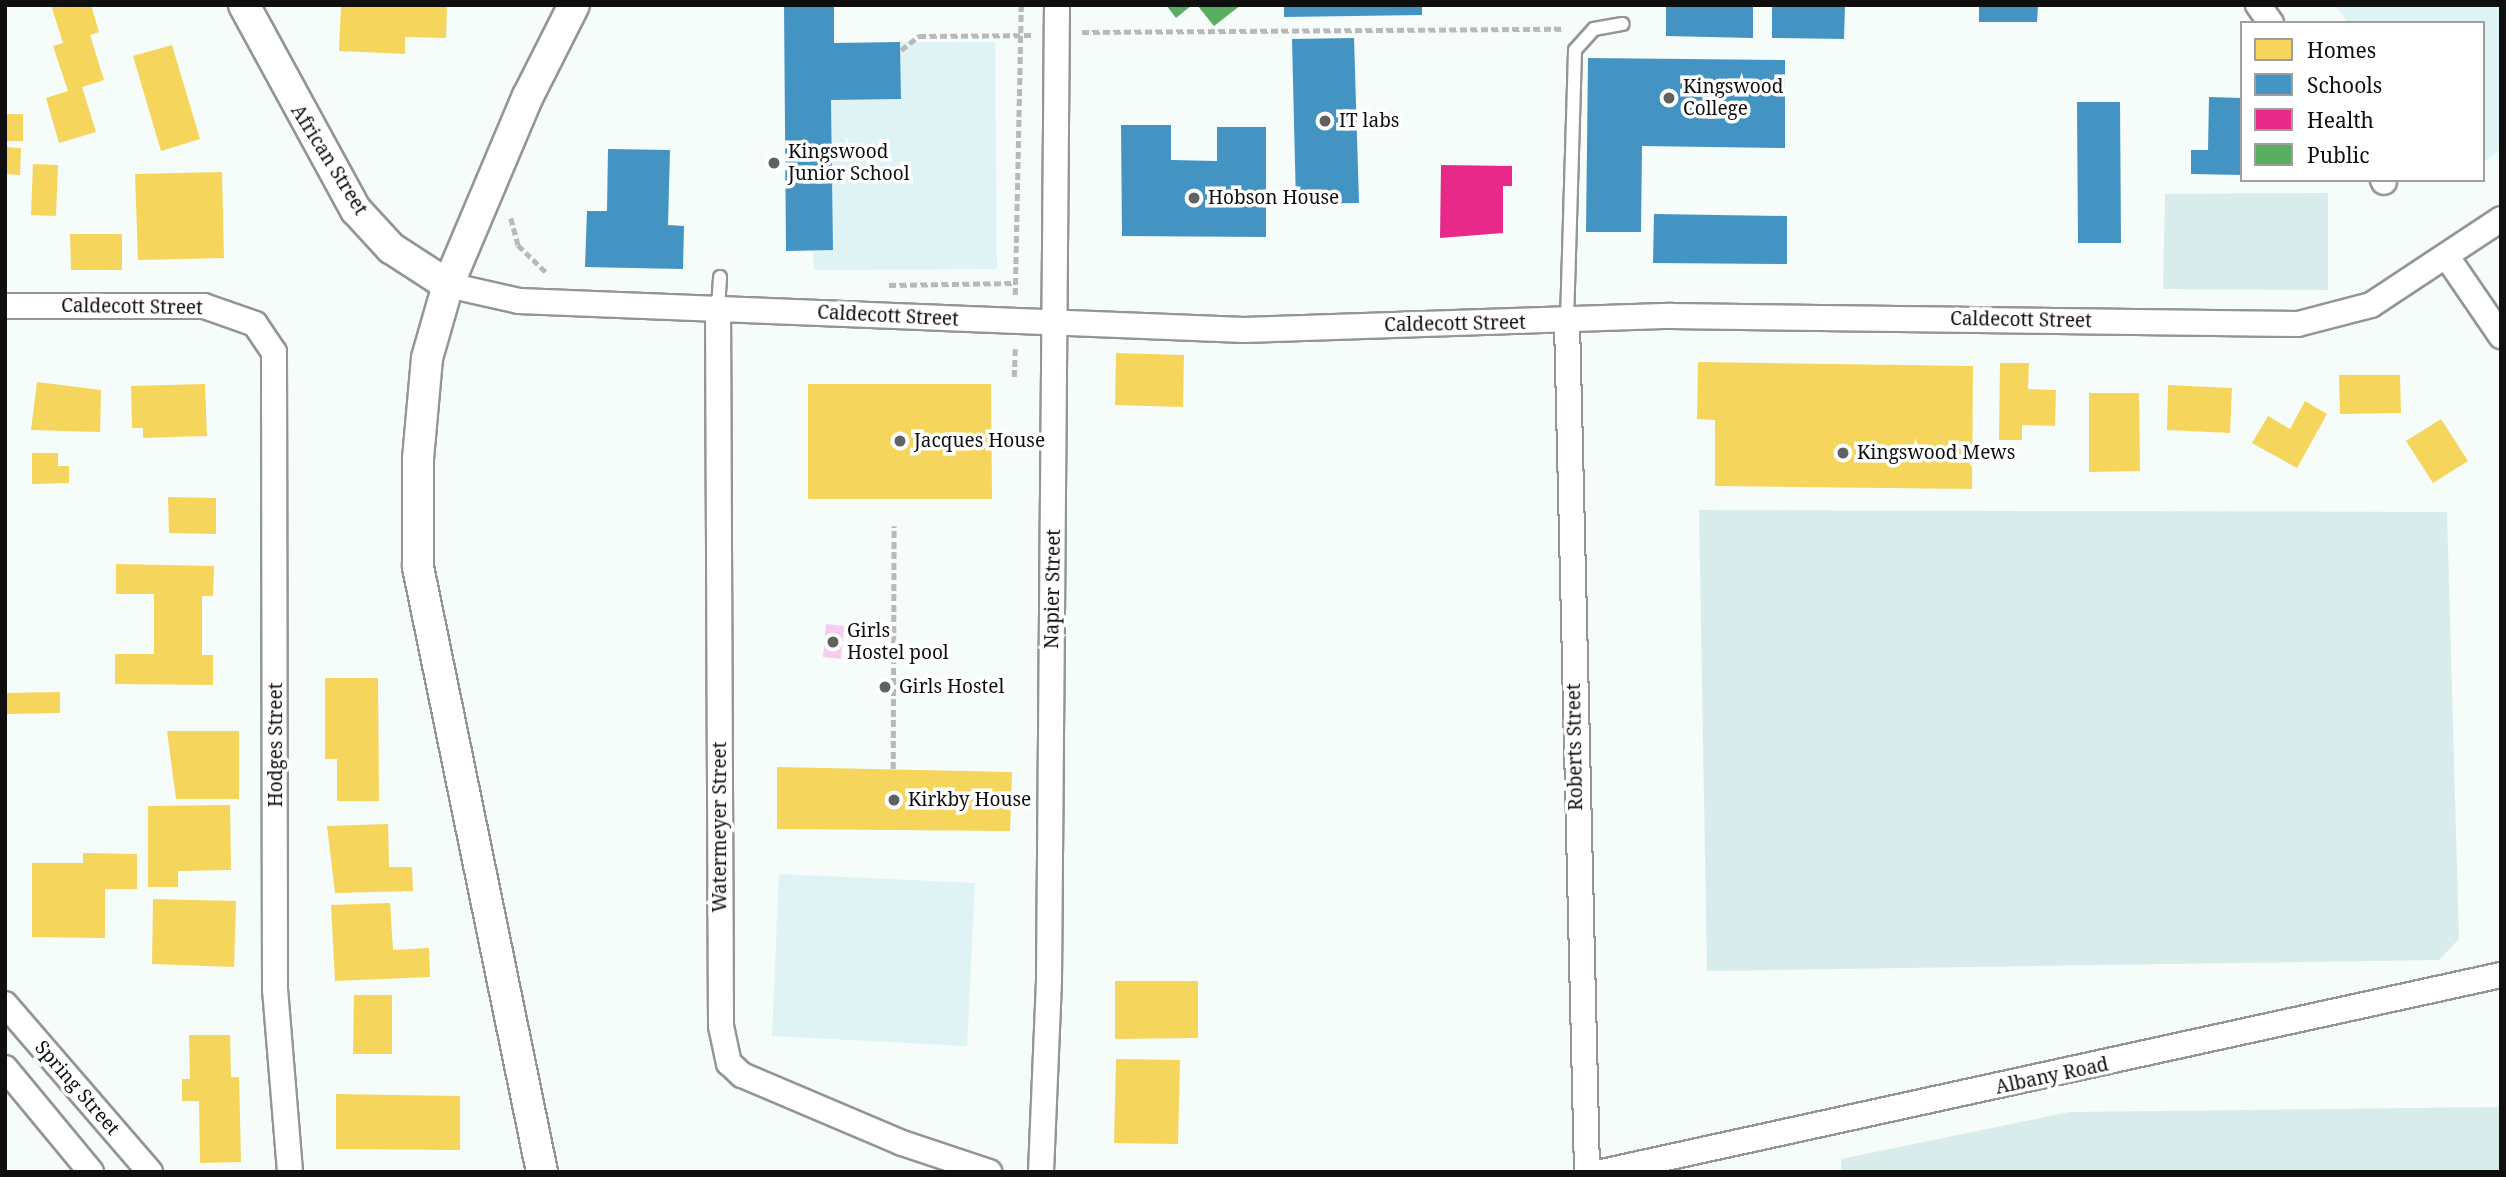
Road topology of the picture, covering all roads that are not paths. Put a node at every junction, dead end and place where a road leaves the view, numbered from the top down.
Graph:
1 (244, 5) edge
2 (574, 5) edge
3 (1057, 5) edge
4 (2258, 5) edge
5 (2270, 21) edge
6 (1623, 24) dead end
7 (2501, 219) edge
8 (2447, 257) junction
9 (720, 276) dead end
10 (448, 285) junction
11 (5, 306) edge
12 (718, 307) junction
13 (1567, 322) junction
14 (255, 324) joint
15 (1055, 325) junction
16 (2501, 336) edge
17 (2501, 975) edge
18 (5, 1004) edge
19 (5, 1068) edge
20 (91, 1172) edge
21 (150, 1172) edge
22 (290, 1172) edge
23 (542, 1172) edge
24 (989, 1172) edge
25 (1041, 1172) edge
26 (1587, 1172) edge
27 (1602, 1172) edge

1 - 10 street, African Street
2 - 10 street
3 - 15 street, Napier Street
4 - 5 street
6 - 13 lane
7 - 8 street, Caldecott Street
8 - 13 street, Caldecott Street
8 - 16 street
9 - 12 lane
10 - 12 street, Caldecott Street
10 - 23 street
11 - 14 street, Caldecott Street
12 - 15 street, Caldecott Street
12 - 24 street, Watermeyer Street
13 - 15 street, Caldecott Street
13 - 26 street, Roberts Street
14 - 22 street, Hodges Street
15 - 25 street, Napier Street
17 - 27 street, Albany Road
18 - 21 street, Spring Street
19 - 20 street

